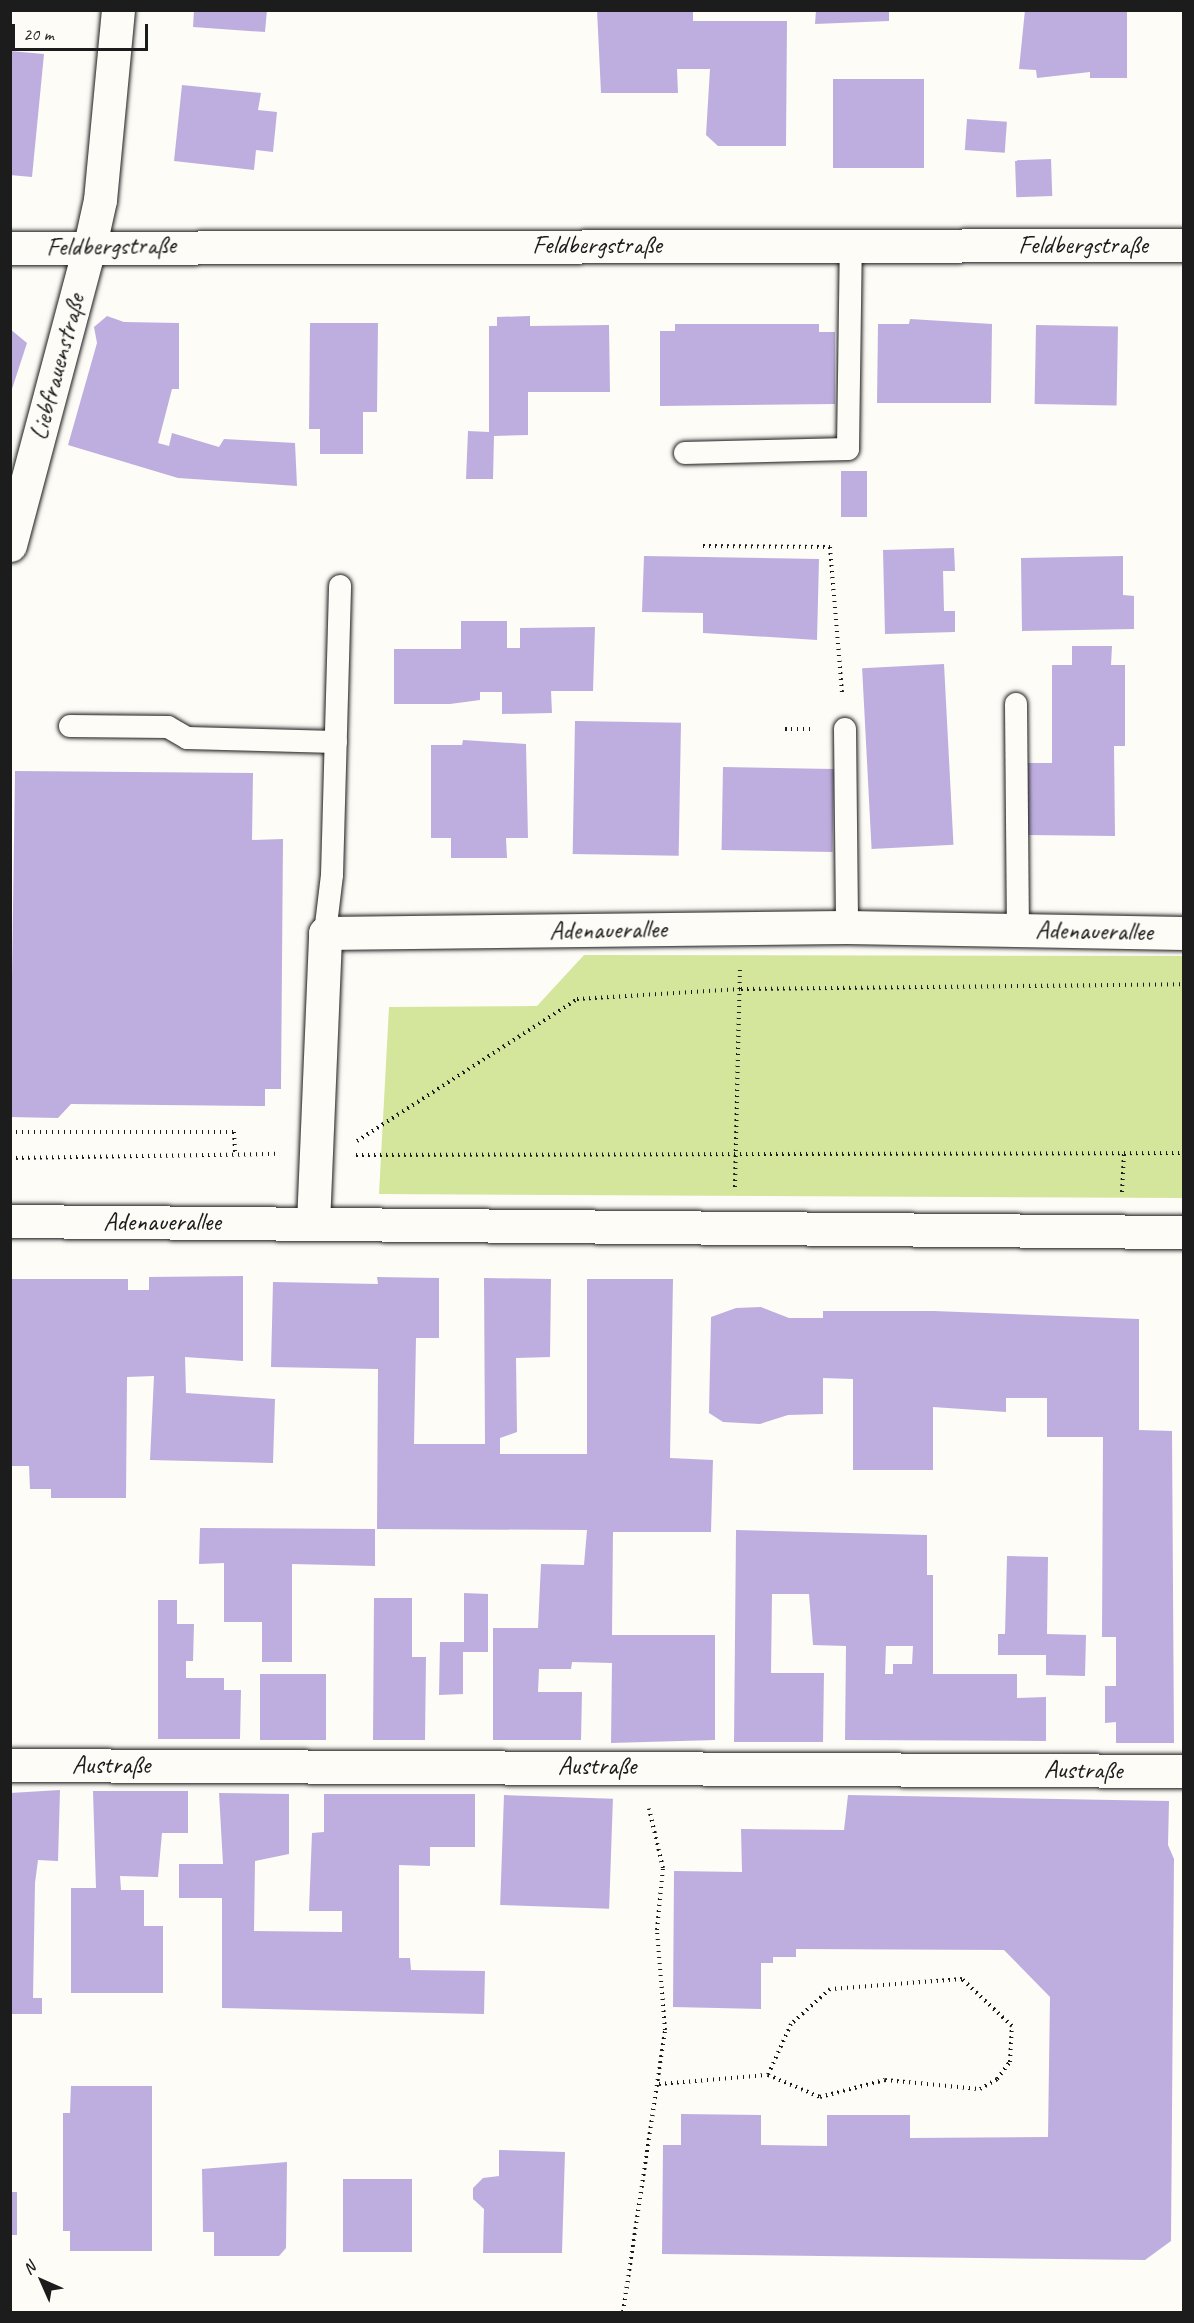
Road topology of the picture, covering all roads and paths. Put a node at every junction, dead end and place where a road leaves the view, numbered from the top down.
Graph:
1 (118, 10) edge
2 (90, 245) junction
3 (851, 245) junction
4 (1184, 245) edge
5 (10, 248) edge
6 (685, 453) dead end
7 (10, 545) edge
8 (703, 546) dead end
9 (340, 586) dead end
10 (1016, 704) dead end
11 (70, 726) dead end
12 (785, 729) dead end
13 (845, 729) junction
14 (336, 742) junction
15 (846, 927) junction
16 (740, 928) junction
17 (1018, 930) junction
18 (325, 933) junction
19 (1184, 933) edge
20 (1184, 984) edge
21 (741, 989) junction
22 (10, 1132) edge
23 (235, 1152) junction
24 (1184, 1153) edge
25 (738, 1154) junction
26 (325, 1155) junction
27 (10, 1158) edge
28 (737, 1171) dead end
29 (10, 1221) edge
30 (313, 1224) junction
31 (1184, 1232) edge
32 (10, 1765) edge
33 (650, 1767) junction
34 (1184, 1771) edge
35 (768, 2075) junction
36 (659, 2084) junction
37 (622, 2313) edge

1 - 2 street, Liebfrauenstraße
2 - 3 street, Feldbergstraße
2 - 5 street, Feldbergstraße
2 - 7 street, Liebfrauenstraße
3 - 4 street, Feldbergstraße
3 - 6 lane
8 - 13 path
9 - 14 lane
10 - 17 lane
11 - 14 lane
12 - 13 path
13 - 15 lane
14 - 18 lane
15 - 16 street, Adenauerallee
15 - 17 street, Adenauerallee
16 - 18 street, Adenauerallee
16 - 21 path
17 - 19 street, Adenauerallee
18 - 26 street
20 - 21 path
21 - 25 path
21 - 26 path
22 - 23 path
23 - 26 path
23 - 27 path
24 - 25 path
25 - 26 path
25 - 28 path
26 - 30 street
29 - 30 street, Adenauerallee
30 - 31 street, Adenauerallee
32 - 33 street, Austraße
33 - 34 street, Austraße
33 - 36 path
35 - 35 path
35 - 36 path
36 - 37 path

